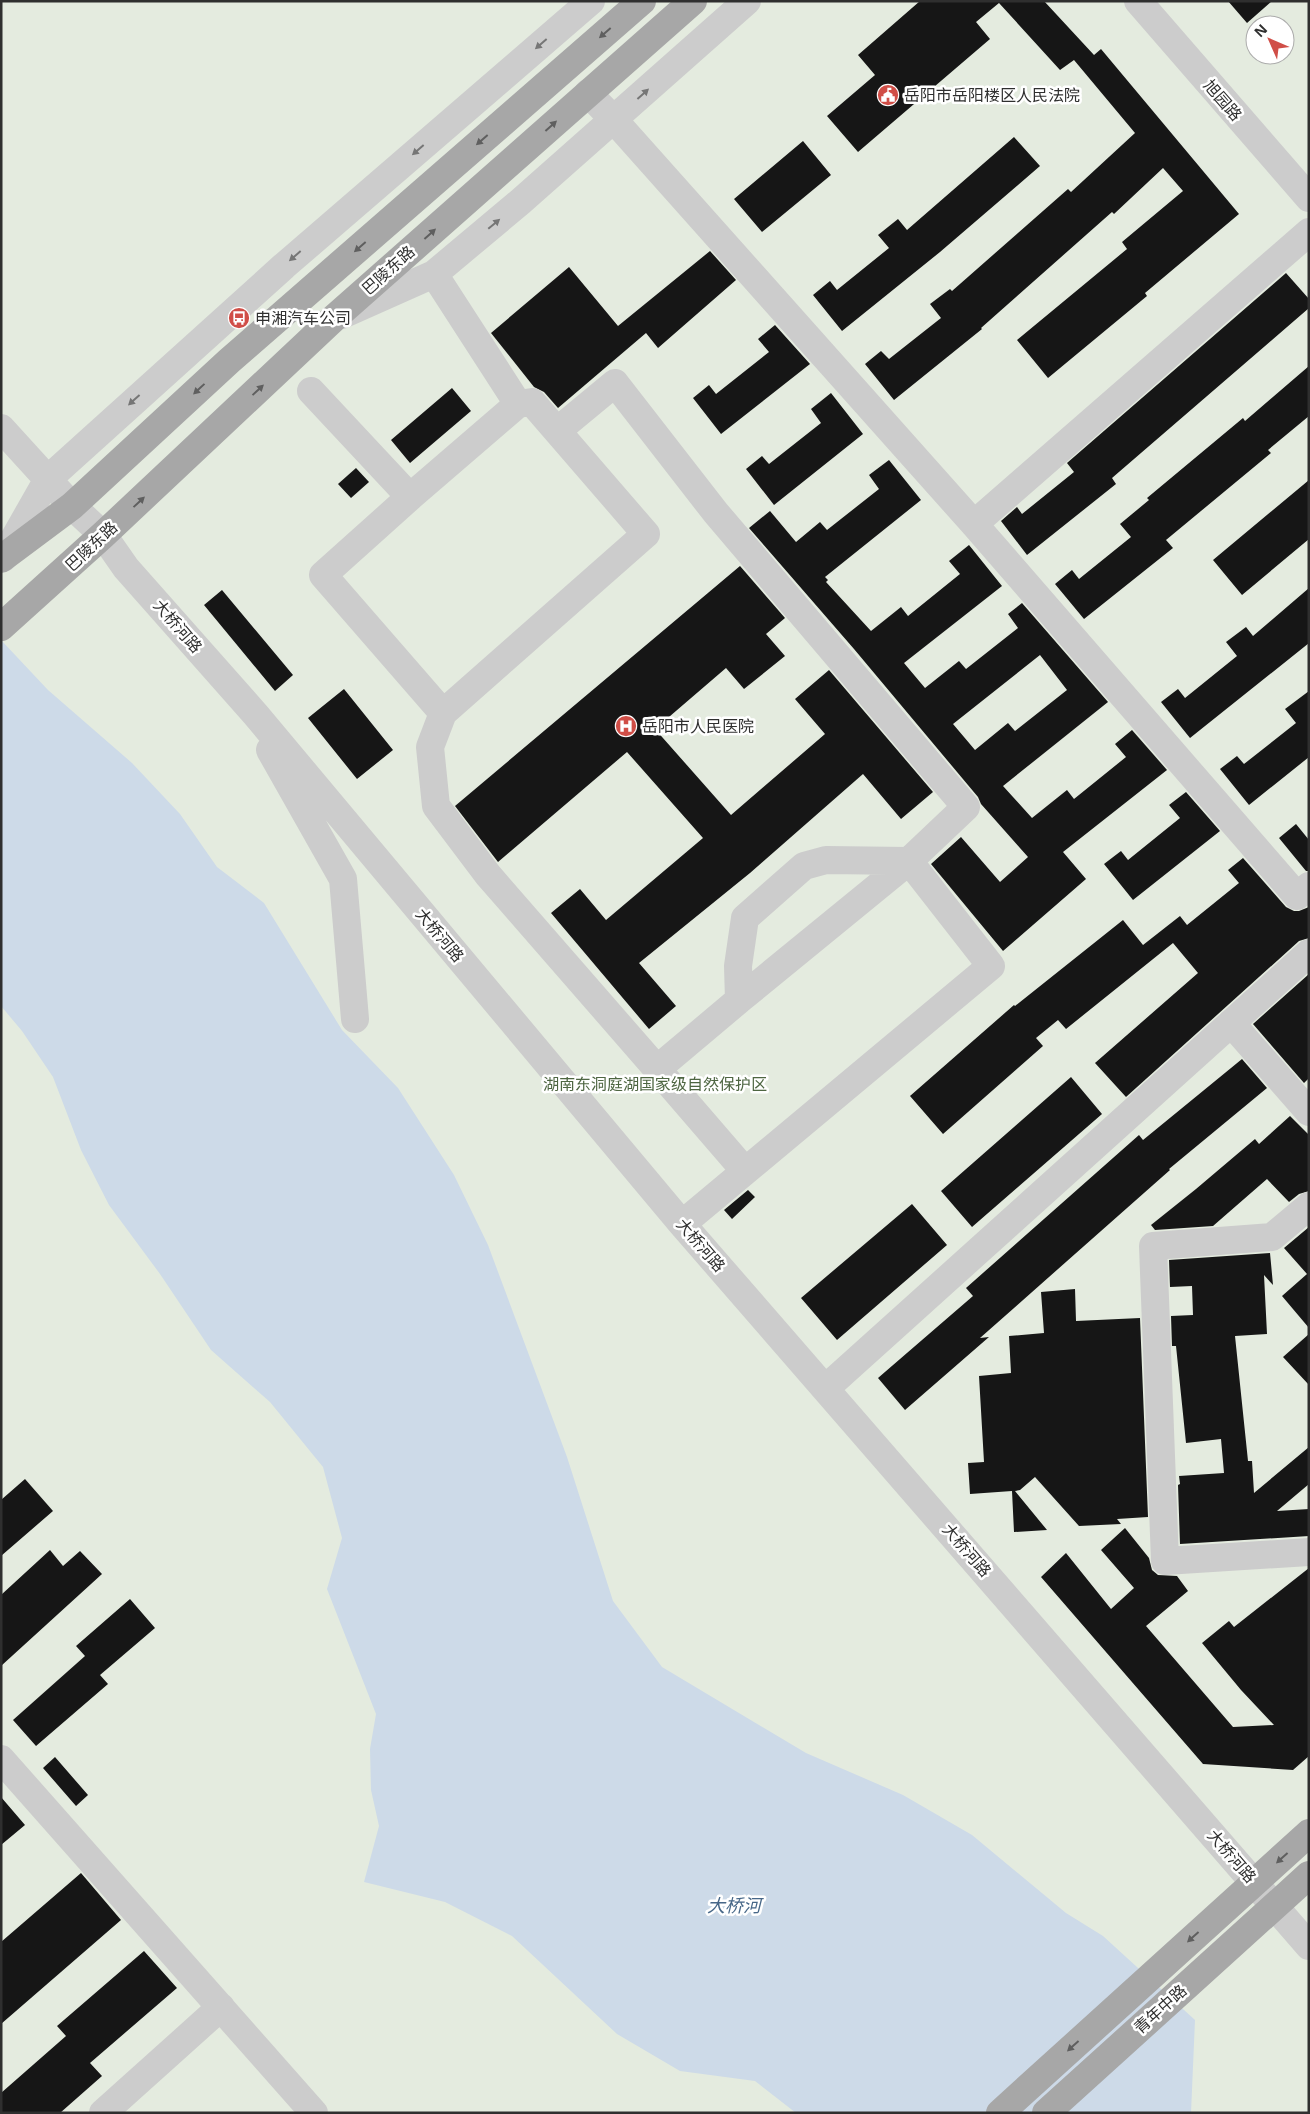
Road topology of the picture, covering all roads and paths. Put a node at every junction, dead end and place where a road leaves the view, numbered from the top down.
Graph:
1 (591, 1) edge
2 (642, 1) edge
3 (692, 1) edge
4 (747, 1) edge
5 (1138, 1) edge
6 (588, 94) junction
7 (614, 120) junction
8 (1309, 198) edge
9 (1309, 232) edge
10 (434, 274) junction
11 (334, 319) junction
12 (311, 391) dead end
13 (518, 404) junction
14 (1, 428) edge
15 (557, 432) junction
16 (48, 479) junction
17 (410, 497) junction
18 (72, 506) junction
19 (974, 524) junction
20 (103, 535) junction
21 (2, 558) edge
22 (1, 627) edge
23 (443, 713) junction
24 (256, 715) junction
25 (909, 861) junction
26 (1309, 886) edge
27 (1309, 953) edge
28 (739, 1000) junction
29 (355, 1019) dead end
30 (1231, 1023) junction
31 (657, 1069) junction
32 (1309, 1112) edge
33 (745, 1171) junction
34 (1309, 1206) edge
35 (682, 1224) junction
36 (826, 1388) junction
37 (1309, 1552) edge
38 (1, 1759) edge
39 (1309, 1833) edge
40 (1309, 1875) edge
41 (1255, 1882) junction
42 (1274, 1906) junction
43 (1309, 1946) edge
44 (220, 2007) junction
45 (103, 2113) edge
46 (314, 2113) edge
47 (1000, 2113) edge
48 (1046, 2113) edge

1 -> 16 street
2 -> 18 main road
3 - 6 main road, 巴陵东路
7 -> 4 street
5 - 8 street, 旭园路
6 - 7 street
11 -> 6 main road, 巴陵东路
10 -> 7 street
7 - 19 street
9 - 19 street
10 - 11 street
10 - 13 street
20 -> 11 main road, 巴陵东路
12 - 17 street
13 - 15 street
13 - 17 street
14 - 16 street, 大桥河路
15 - 23 street
15 - 25 street
16 - 18 street, 大桥河路
16 - 21 street
17 - 23 street
18 - 20 street, 大桥河路
18 - 21 main road
19 - 26 street
20 - 22 main road, 巴陵东路
20 - 24 street, 大桥河路
23 - 31 street
24 - 29 street
24 - 35 street, 大桥河路
25 - 28 street
25 - 28 street
25 - 33 street
27 - 30 street
28 - 31 street
30 - 32 street
30 - 36 street
31 - 33 street
33 - 35 street
34 - 37 street
35 - 36 street, 大桥河路
36 - 41 street, 大桥河路
38 - 44 street
39 -> 41 main road
40 - 42 main road, 青年中路
41 - 42 street, 大桥河路
41 -> 47 main road
42 - 43 street, 大桥河路
42 - 48 main road, 青年中路
44 - 45 street
44 - 46 street

